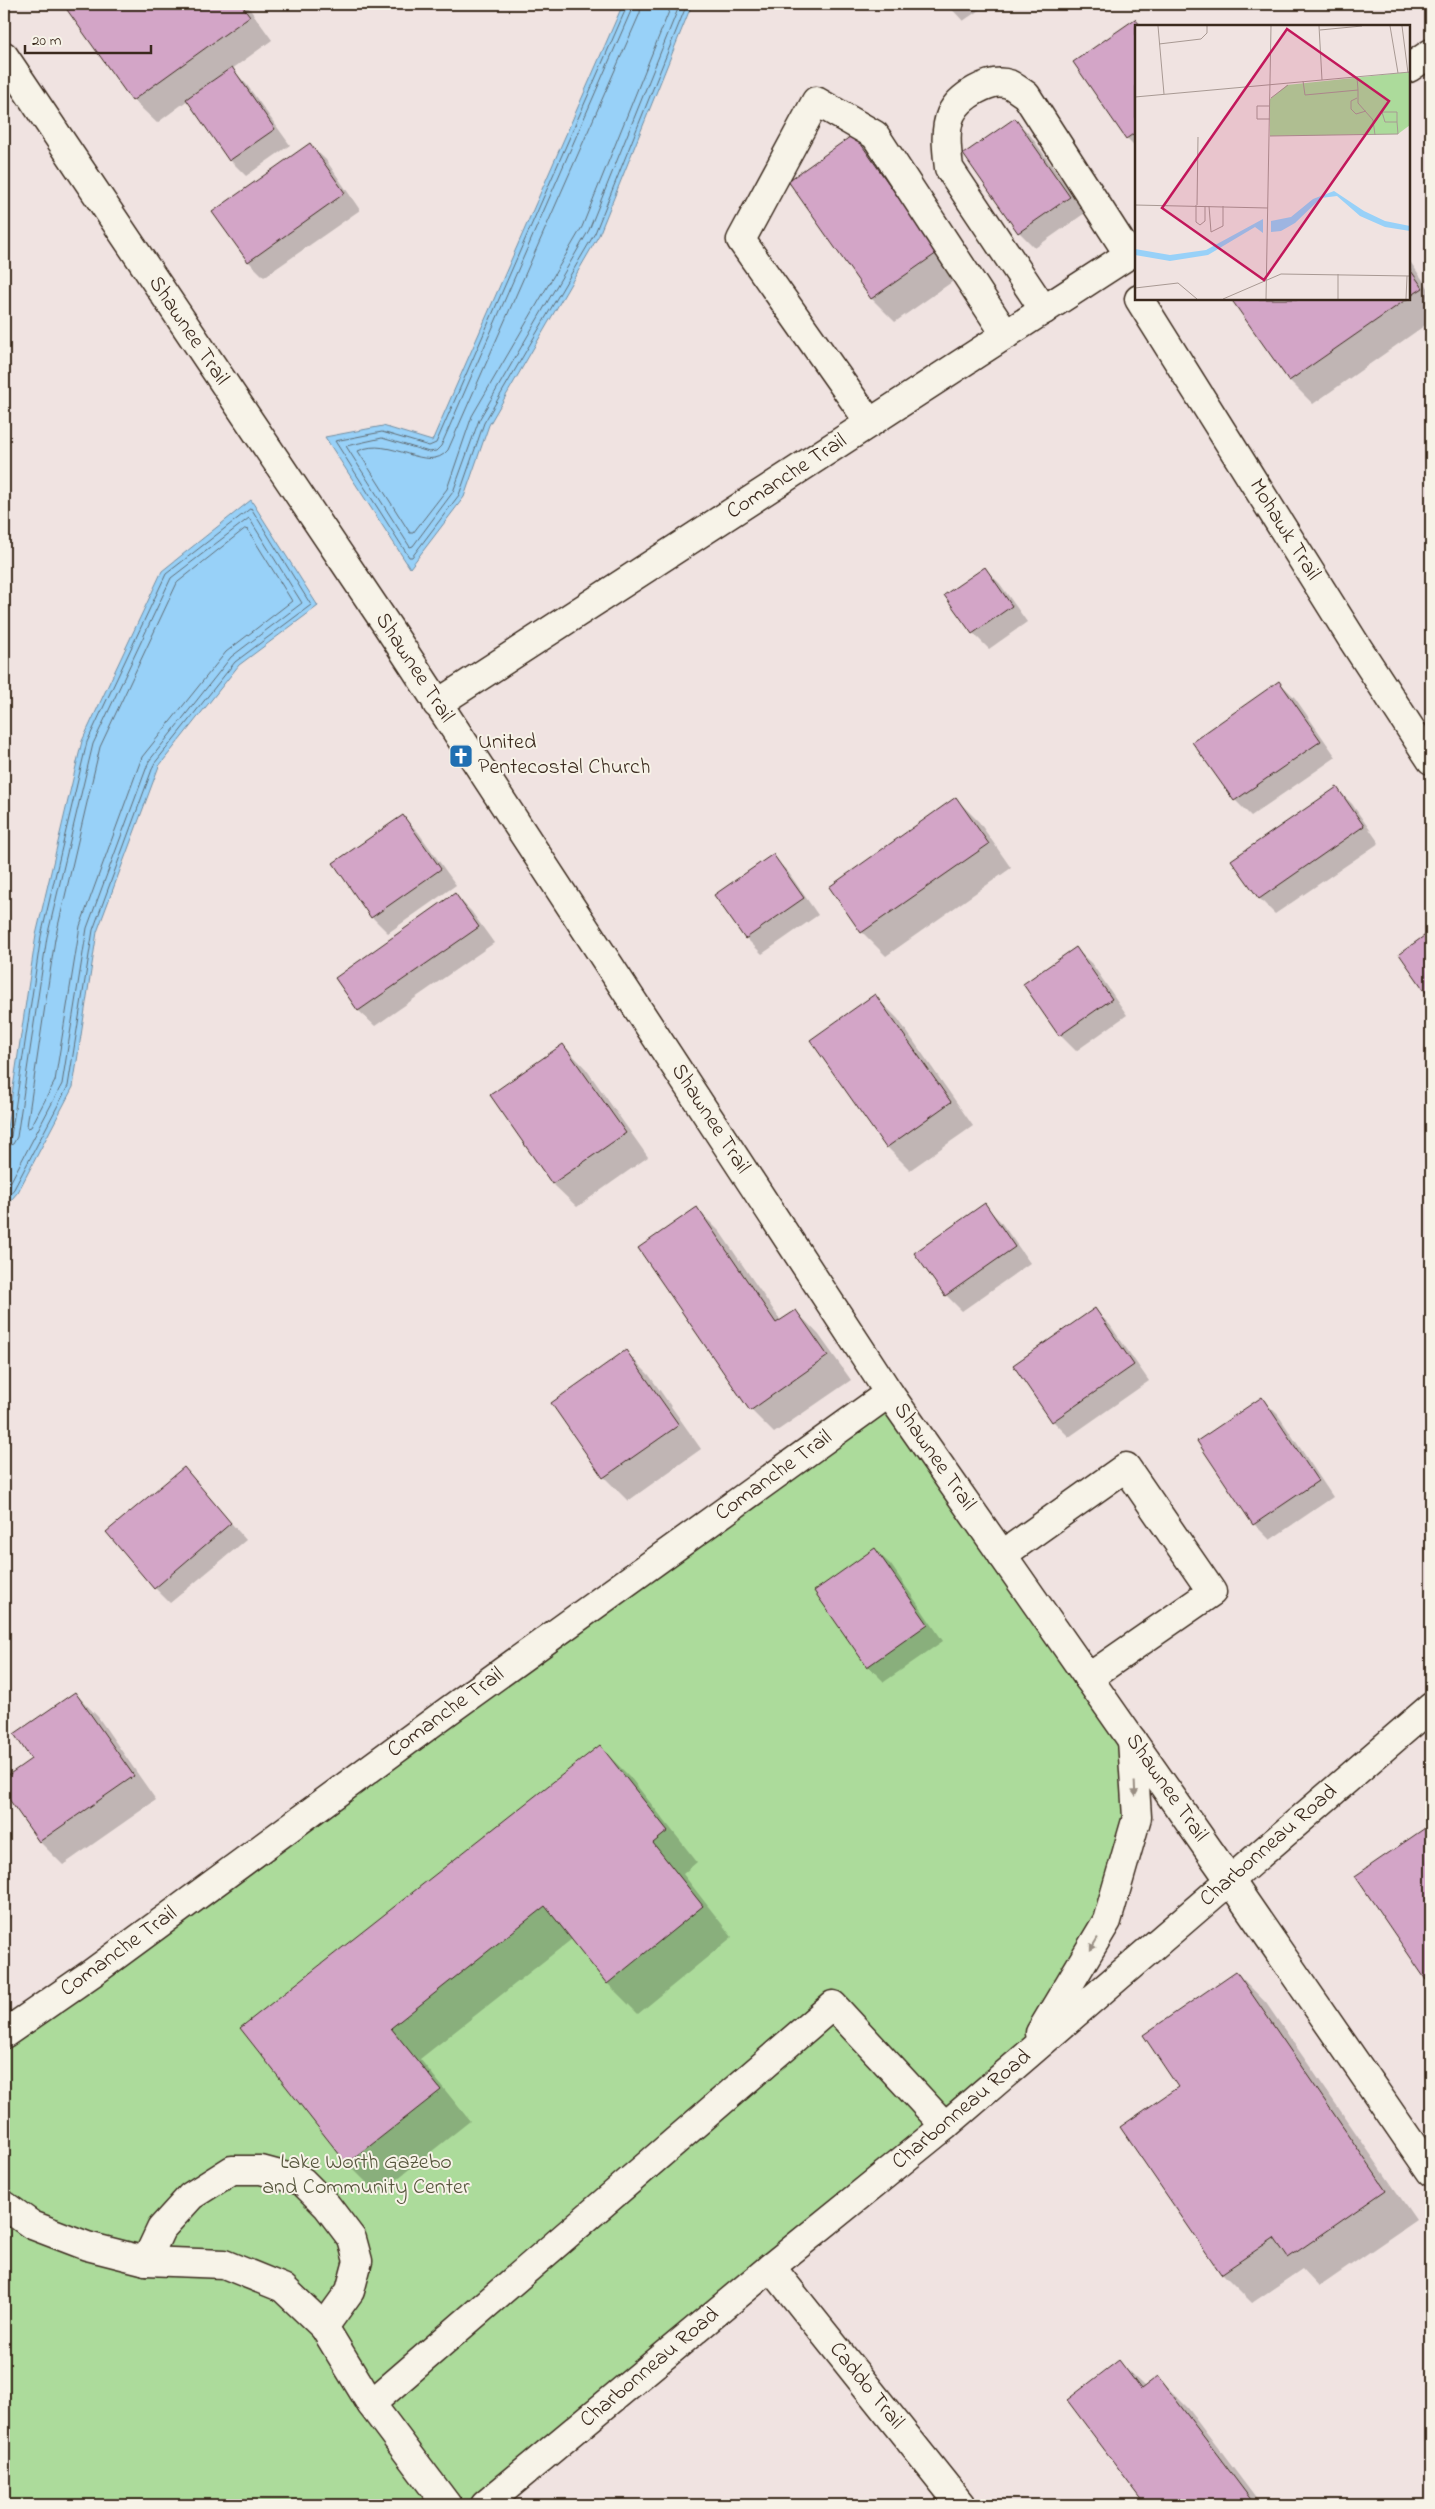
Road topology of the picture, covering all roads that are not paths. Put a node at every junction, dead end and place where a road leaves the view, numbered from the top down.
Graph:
1 (1431, 53) edge
2 (4, 56) edge
3 (1410, 67) edge
4 (1127, 256) edge
5 (1135, 291) edge
6 (1140, 300) edge
7 (1044, 310) junction
8 (1006, 335) junction
9 (870, 423) junction
10 (437, 704) junction
11 (1431, 760) edge
12 (889, 1393) junction
13 (1002, 1555) junction
14 (1088, 1678) junction
15 (1431, 1706) edge
16 (1132, 1740) junction
17 (1229, 1879) junction
18 (4, 2034) edge
19 (1027, 2055) junction
20 (945, 2126) junction
21 (1431, 2172) edge
22 (4, 2205) edge
23 (146, 2261) junction
24 (771, 2267) junction
25 (324, 2327) junction
26 (371, 2404) junction
27 (447, 2505) edge
28 (486, 2505) edge
29 (961, 2505) edge

1 - 3 street
2 - 10 street, Shawnee Trail
4 - 5 street
4 - 7 street, Comanche Trail
4 - 7 street
6 - 11 street, Mohawk Trail
7 - 8 street, Comanche Trail
8 - 9 street, Comanche Trail
8 - 9 street
9 - 10 street, Comanche Trail
10 - 12 street, Shawnee Trail
12 - 13 street, Shawnee Trail
12 - 18 street, Comanche Trail
13 - 14 street, Shawnee Trail
13 - 14 street
14 - 16 street, Shawnee Trail
15 - 17 street, Charbonneau Road
16 - 17 street, Shawnee Trail
16 -> 19 street
17 - 19 street, Charbonneau Road
17 - 21 street, Shawnee Trail
19 - 20 street, Charbonneau Road
20 - 24 street, Charbonneau Road
20 - 26 street
22 - 23 street
23 - 25 street
23 - 25 street
24 - 28 street, Charbonneau Road
24 - 29 street, Caddo Trail
25 - 26 street
26 - 27 street

